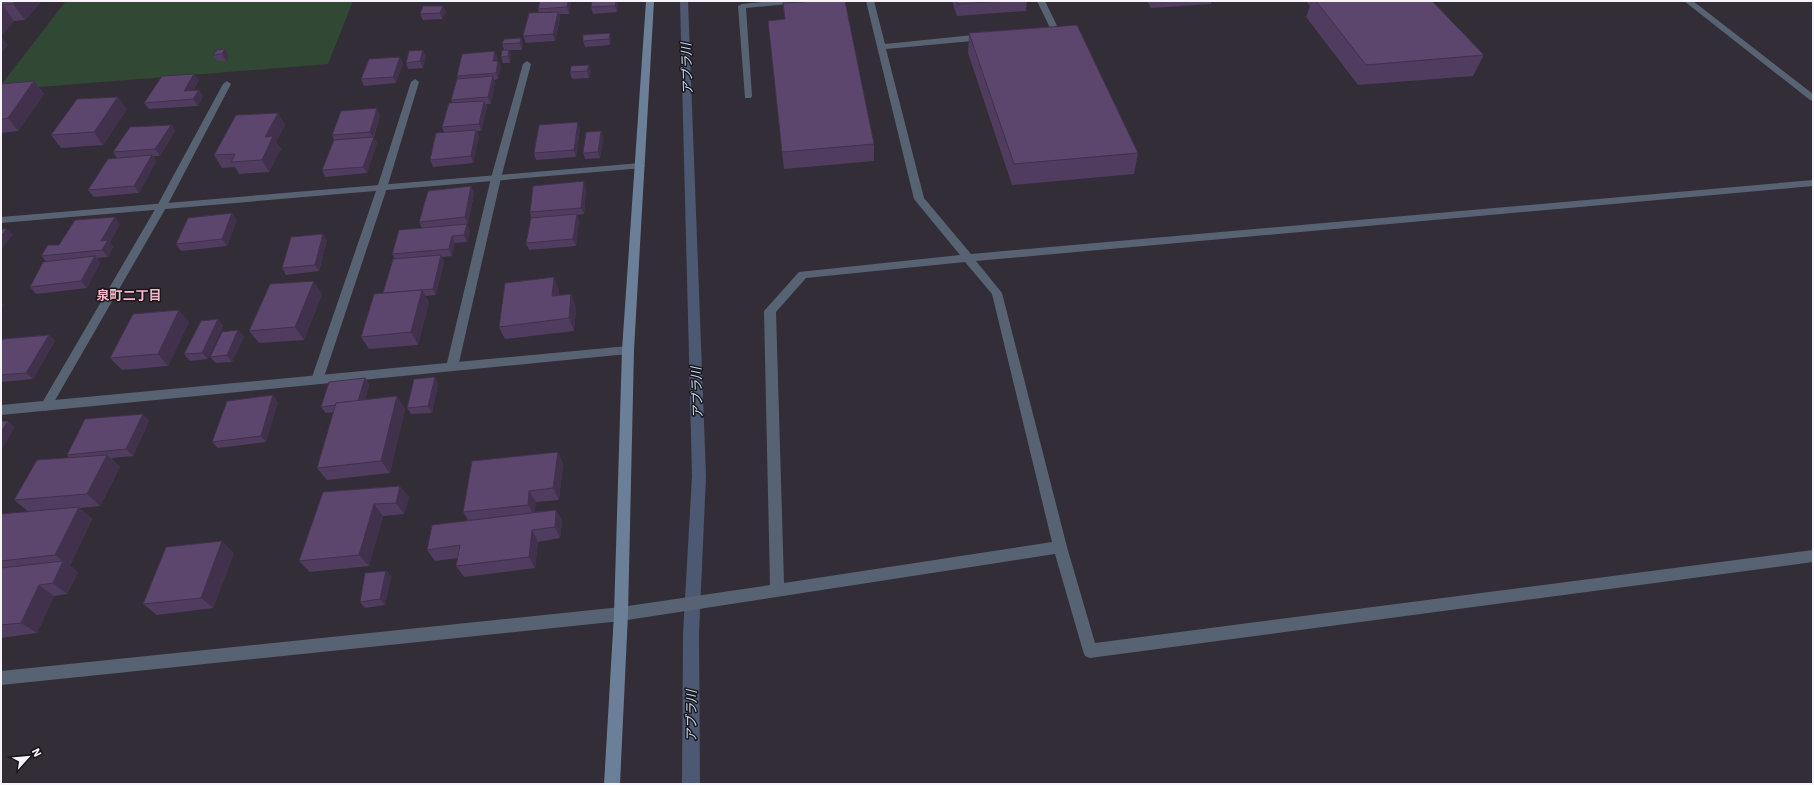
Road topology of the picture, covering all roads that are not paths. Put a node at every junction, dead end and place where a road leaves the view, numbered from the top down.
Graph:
1 (650, 1) edge
2 (800, 1) edge
3 (870, 1) edge
4 (1041, 1) edge
5 (1688, 1) edge
6 (1039, 32) edge
7 (992, 36) edge
8 (881, 47) junction
9 (527, 64) dead end
10 (414, 82) dead end
11 (226, 84) dead end
12 (748, 96) dead end
13 (1813, 98) edge
14 (640, 166) junction
15 (496, 178) junction
16 (1813, 183) edge
17 (382, 188) junction
18 (162, 206) junction
19 (1, 220) edge
20 (967, 258) junction
21 (628, 350) junction
22 (452, 367) junction
23 (317, 380) junction
24 (46, 406) junction
25 (1, 410) edge
26 (1060, 547) junction
27 (1813, 556) edge
28 (777, 590) junction
29 (621, 614) junction
30 (1, 678) edge
31 (612, 784) edge

1 - 14 street
2 - 12 street
3 - 8 street
4 - 6 street
5 - 13 street
7 - 8 street
8 - 20 street
9 - 15 street
10 - 17 street
11 - 18 street
14 - 15 street
14 - 21 street
15 - 17 street
15 - 22 street
16 - 20 street
17 - 18 street
17 - 23 street
18 - 19 street
18 - 24 street
20 - 26 street
20 - 28 street
21 - 22 street
21 - 29 street
22 - 23 street
23 - 24 street
24 - 25 street
26 - 27 street
26 - 28 street
28 - 29 street
29 - 30 street
29 - 31 street

